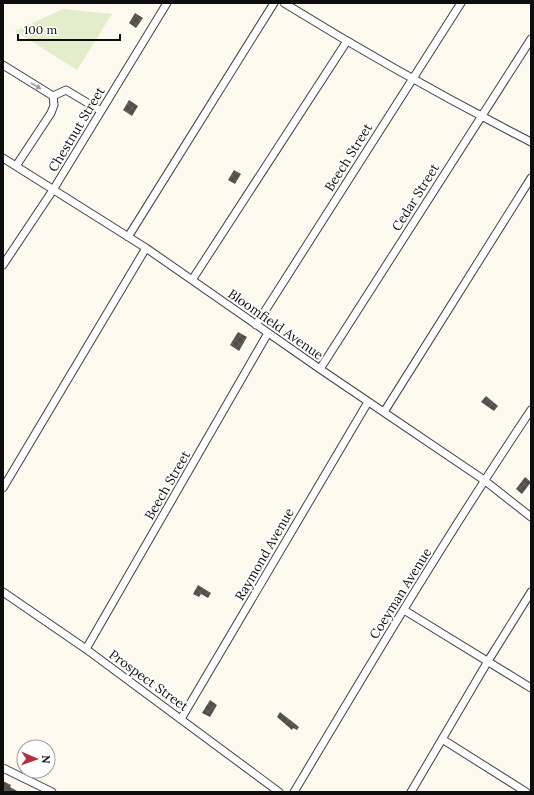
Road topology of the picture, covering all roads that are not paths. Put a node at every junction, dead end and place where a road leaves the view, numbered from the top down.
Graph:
1 (167, 3) edge
2 (274, 3) edge
3 (284, 3) edge
4 (461, 3) edge
5 (531, 39) edge
6 (347, 41) junction
7 (3, 65) edge
8 (412, 78) junction
9 (53, 96) junction
10 (101, 110) junction
11 (480, 116) junction
12 (531, 142) edge
13 (4, 159) edge
14 (16, 166) junction
15 (531, 178) edge
16 (53, 190) junction
17 (128, 237) junction
18 (146, 248) junction
19 (3, 265) edge
20 (192, 280) junction
21 (256, 324) junction
22 (268, 333) junction
23 (320, 370) junction
24 (368, 402) junction
25 (531, 410) edge
26 (384, 412) junction
27 (484, 480) junction
28 (3, 488) edge
29 (531, 517) edge
30 (3, 592) edge
31 (531, 592) edge
32 (404, 610) junction
33 (86, 649) junction
34 (488, 661) junction
35 (531, 688) edge
36 (181, 719) junction
37 (442, 740) junction
38 (3, 768) edge
39 (52, 792) edge
40 (279, 792) edge
41 (294, 792) edge
42 (411, 792) edge
43 (526, 792) edge

1 - 10 street, Chestnut Street
2 - 17 street
3 - 6 street
4 - 8 street, Beech Street
5 - 11 street, Cedar Street
6 - 8 street
6 - 20 street
7 -> 9 street
8 - 11 street
8 - 21 street, Beech Street
9 - 10 street
9 - 14 street
10 - 16 street, Chestnut Street
11 - 12 street
11 - 23 street, Cedar Street
13 - 14 street, Bloomfield Avenue
14 - 16 street, Bloomfield Avenue
15 - 26 street
16 - 17 street, Bloomfield Avenue
16 - 19 street, Chestnut Street
17 - 18 street, Bloomfield Avenue
18 - 20 street, Bloomfield Avenue
18 - 28 street
20 - 21 street, Bloomfield Avenue
21 - 22 street, Bloomfield Avenue
22 - 23 street, Bloomfield Avenue
22 - 33 street, Beech Street
23 - 24 street, Bloomfield Avenue
24 - 26 street, Bloomfield Avenue
24 - 36 street, Raymond Avenue
25 - 27 street, Coeyman Avenue
26 - 27 street, Bloomfield Avenue
27 - 29 street, Bloomfield Avenue
27 - 32 street, Coeyman Avenue
30 - 33 street, Prospect Street
31 - 34 street
32 - 34 street
32 - 41 street, Coeyman Avenue
33 - 36 street, Prospect Street
34 - 35 street
34 - 37 street
36 - 40 street, Prospect Street
37 - 42 street
37 - 43 street
38 - 39 street

